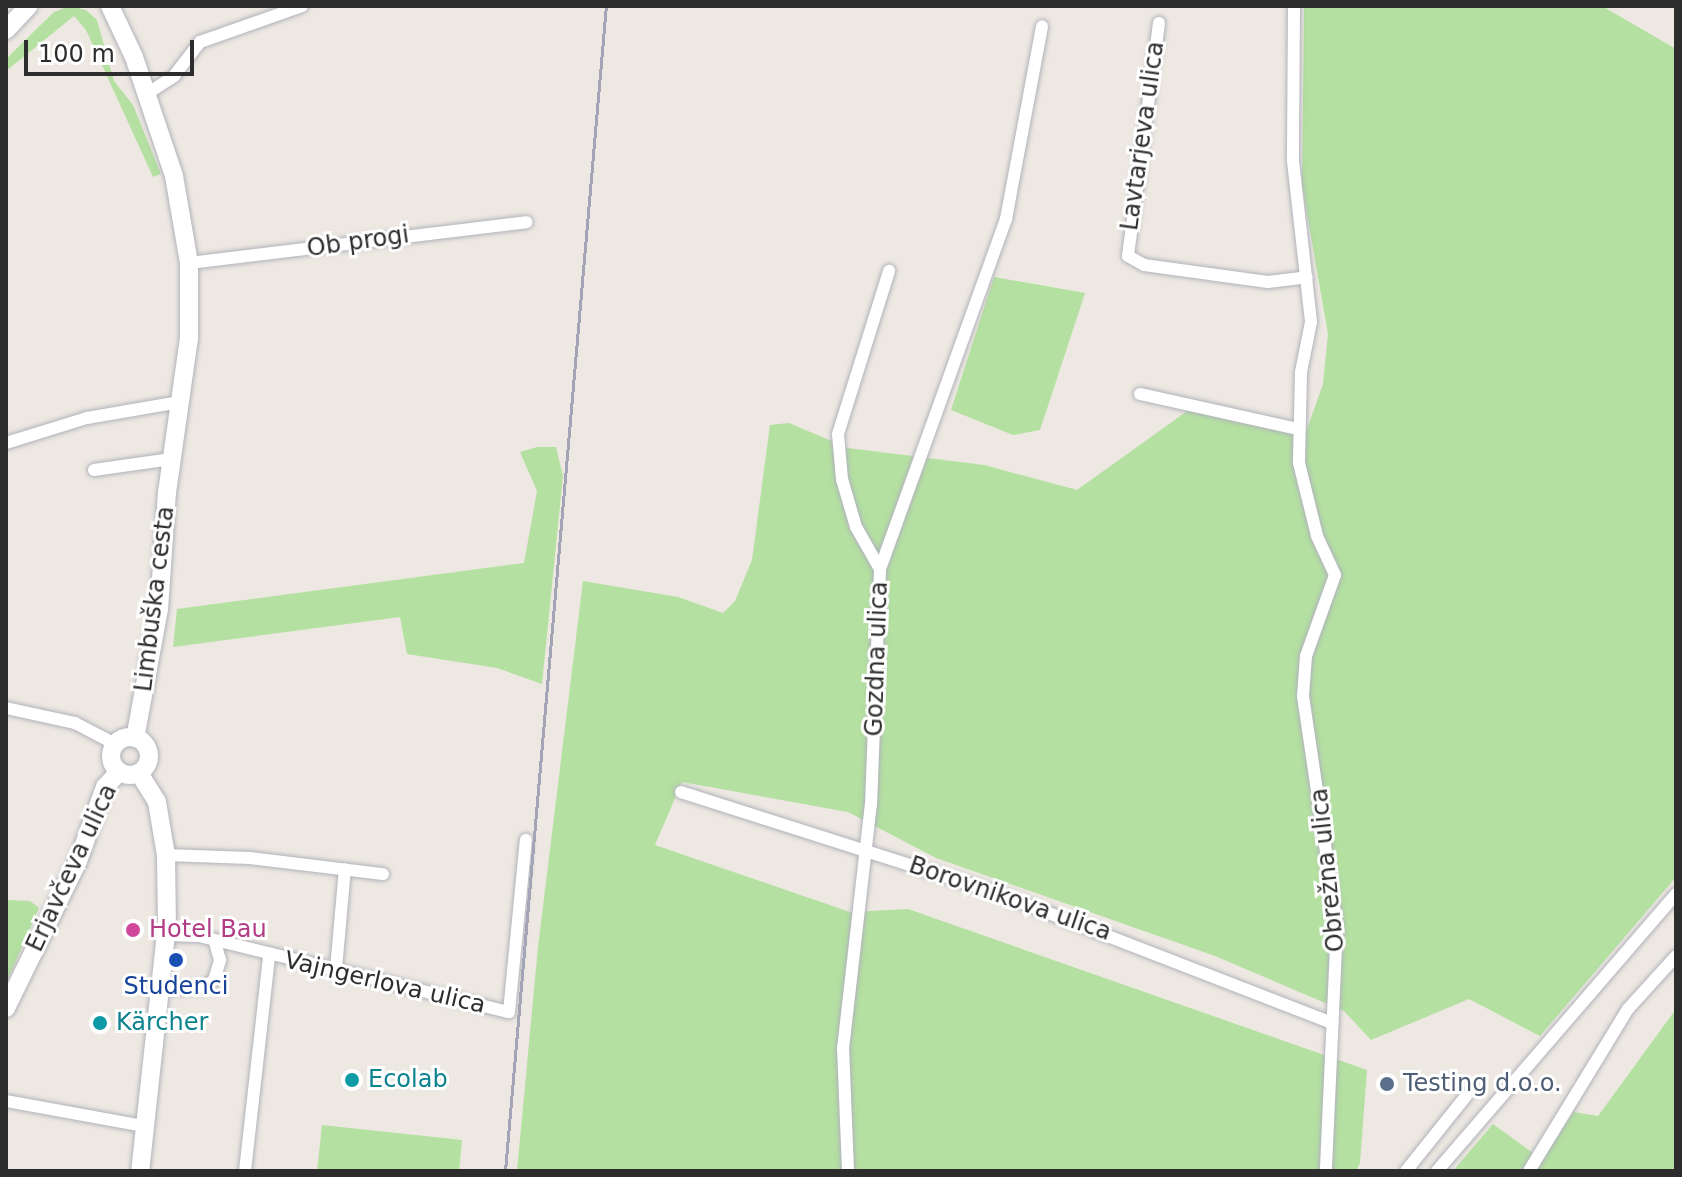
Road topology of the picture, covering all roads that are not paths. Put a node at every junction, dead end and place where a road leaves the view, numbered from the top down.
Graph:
1 (28, 6) edge
2 (110, 6) edge
3 (302, 6) edge
4 (1294, 6) edge
5 (1159, 23) dead end
6 (1042, 26) dead end
7 (6, 30) edge
8 (145, 95) junction
9 (527, 222) dead end
10 (189, 263) junction
11 (889, 271) dead end
12 (1307, 277) junction
13 (1140, 394) dead end
14 (180, 402) junction
15 (1298, 429) junction
16 (6, 443) edge
17 (171, 459) junction
18 (94, 470) dead end
19 (880, 569) junction
20 (6, 708) edge
21 (135, 738) junction
22 (115, 744) junction
23 (119, 772) junction
24 (139, 773) junction
25 (681, 792) dead end
26 (526, 840) dead end
27 (866, 849) junction
28 (166, 855) junction
29 (345, 869) junction
30 (383, 874) dead end
31 (1676, 894) edge
32 (167, 935) junction
33 (215, 943) junction
34 (269, 956) junction
35 (1676, 956) edge
36 (336, 969) junction
37 (162, 989) junction
38 (6, 1008) edge
39 (1333, 1023) junction
40 (1466, 1096) dead end
41 (6, 1101) edge
42 (144, 1126) junction
43 (140, 1171) edge
44 (245, 1171) edge
45 (848, 1171) edge
46 (1326, 1171) edge
47 (1406, 1171) edge
48 (1437, 1171) edge
49 (1529, 1171) edge

1 - 7 main road
2 - 8 main road, Limbuška cesta
3 - 8 street
4 - 12 street
5 - 12 street, Lavtarjeva ulica
6 - 19 street, Gozdna ulica
8 - 10 main road, Limbuška cesta
9 - 10 street, Ob progi
10 - 14 main road, Limbuška cesta
11 - 19 street
12 - 15 street
13 - 15 street
14 - 16 street
14 - 17 main road, Limbuška cesta
15 - 39 street, Obrežna ulica
17 - 18 street
17 - 21 main road, Limbuška cesta
19 - 27 street, Gozdna ulica
20 - 22 street
21 - 22 main road
21 - 24 main road, Limbuška cesta
22 - 23 main road
23 - 24 main road
23 - 38 main road, Erjavčeva ulica
24 - 28 main road, Limbuška cesta
25 - 27 street, Borovnikova ulica
26 - 36 street, Vajngerlova ulica
27 - 39 street, Borovnikova ulica
27 - 45 street, Gozdna ulica
28 - 29 street
28 - 32 main road, Limbuška cesta
29 - 30 street
29 - 36 street
31 - 48 street
32 - 33 street, Vajngerlova ulica
32 - 37 main road, Limbuška cesta
33 - 34 street, Vajngerlova ulica
33 - 37 street
34 - 36 street, Vajngerlova ulica
34 - 44 street
35 - 49 street
37 - 42 main road, Limbuška cesta
39 - 46 street, Obrežna ulica
40 - 47 street
41 - 42 street
42 - 43 main road, Limbuška cesta

